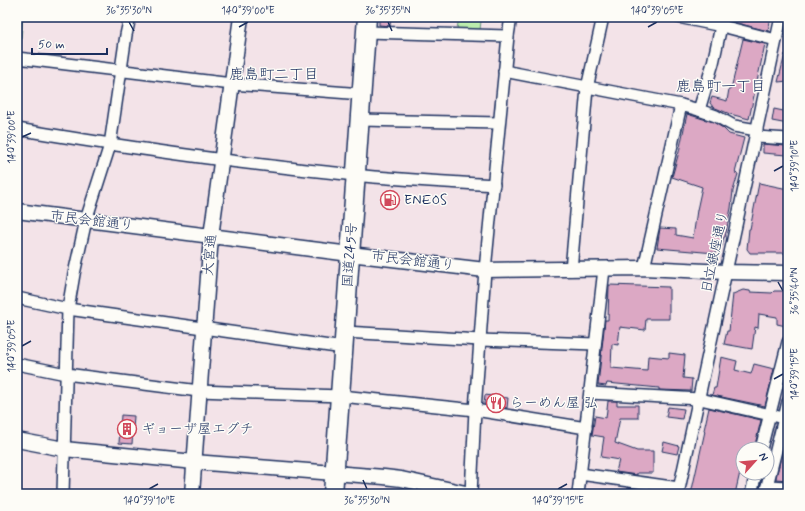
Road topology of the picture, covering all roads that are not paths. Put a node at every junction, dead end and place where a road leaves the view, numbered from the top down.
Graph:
1 (130, 17) edge
2 (241, 17) edge
3 (511, 17) edge
4 (603, 17) edge
5 (678, 17) edge
6 (781, 17) edge
7 (722, 22) edge
8 (367, 25) edge
9 (508, 36) junction
10 (776, 40) junction
11 (17, 58) edge
12 (121, 71) junction
13 (504, 71) junction
14 (232, 84) junction
15 (587, 88) junction
16 (362, 94) junction
17 (681, 105) junction
18 (699, 110) junction
19 (360, 120) junction
20 (499, 122) junction
21 (17, 129) edge
22 (757, 133) junction
23 (788, 139) edge
24 (110, 145) junction
25 (221, 160) junction
26 (356, 175) junction
27 (494, 185) junction
28 (17, 211) edge
29 (86, 220) junction
30 (211, 236) junction
31 (350, 254) junction
32 (644, 268) junction
33 (604, 269) junction
34 (485, 270) junction
35 (571, 270) junction
36 (726, 272) junction
37 (788, 273) edge
38 (17, 298) edge
39 (68, 309) junction
40 (204, 328) junction
41 (344, 340) junction
42 (480, 340) junction
43 (788, 342) edge
44 (595, 344) junction
45 (17, 364) edge
46 (66, 374) junction
47 (199, 391) junction
48 (590, 393) junction
49 (341, 396) junction
50 (700, 399) junction
51 (788, 402) edge
52 (475, 410) junction
53 (769, 415) junction
54 (786, 419) edge
55 (586, 428) junction
56 (17, 440) edge
57 (763, 441) edge
58 (64, 449) junction
59 (194, 462) junction
60 (335, 473) junction
61 (580, 474) junction
62 (754, 481) edge
63 (788, 487) edge
64 (766, 490) edge
65 (679, 491) edge
66 (63, 494) edge
67 (192, 494) edge
68 (333, 494) edge
69 (470, 494) edge
70 (578, 494) edge
71 (751, 494) edge

1 - 12 street
2 - 14 street, 大宮通
3 - 9 street
4 - 15 street
5 - 7 street
6 - 10 street, 日立銀座通り
7 - 10 street
7 - 18 street
8 - 9 street
8 - 16 highway, 国道245号
9 - 13 street
10 - 22 street, 日立銀座通り
11 - 12 street
12 - 14 street
12 - 24 street
13 - 15 street
13 - 20 street
14 - 16 street
14 - 25 street, 大宮通
15 - 17 street
15 - 35 street
16 - 19 highway, 国道245号
17 - 18 street
17 - 32 street
18 - 22 street
19 - 20 street
19 - 26 highway, 国道245号
20 - 27 street
21 - 24 street
22 - 23 street
22 - 36 street, 日立銀座通り
24 - 25 street
24 - 29 street
25 - 26 street
25 - 30 street, 大宮通
26 - 27 street
26 - 31 highway, 国道245号
27 - 34 street
28 - 29 street, 市民会館通り
29 - 30 street, 市民会館通り
29 - 39 street
30 - 31 street, 市民会館通り
30 - 40 street, 大宮通
31 - 34 street, 市民会館通り
31 - 41 highway, 国道245号
32 - 33 street, 市民会館通り
32 - 36 street, 市民会館通り
33 - 35 street, 市民会館通り
33 - 44 street
34 - 35 street, 市民会館通り
34 - 42 street
36 - 37 street, 市民会館通り
36 - 50 street, 日立銀座通り
38 - 39 street
39 - 40 street
39 - 46 street
40 - 41 street
40 - 47 street, 大宮通
41 - 42 street
41 - 49 highway, 国道245号
42 - 44 street
42 - 52 street
43 - 53 street
44 - 48 street
45 - 46 street
46 - 47 street
46 - 58 street
47 - 49 street
47 - 59 street, 大宮通
48 - 50 street
48 - 55 street
49 - 52 street
49 - 60 highway, 国道245号
50 - 53 street
50 - 65 street, 日立銀座通り
51 - 54 street
52 - 55 street
52 - 69 street
53 - 54 street
53 - 57 street
54 - 64 street
55 - 61 street
56 - 58 street
58 - 59 street
58 - 66 street
59 - 60 street
59 - 67 street, 大宮通
60 - 68 highway, 国道245号
60 - 69 street
61 - 65 street
61 - 70 street
62 - 71 street
63 - 64 street

